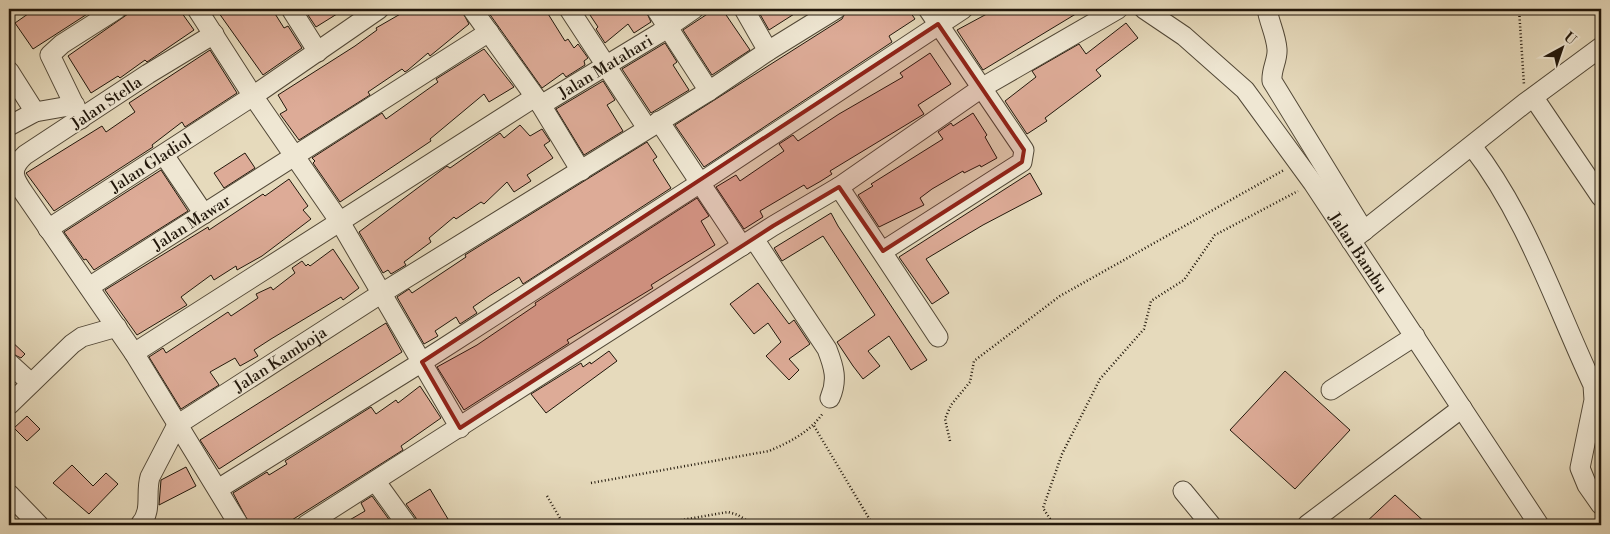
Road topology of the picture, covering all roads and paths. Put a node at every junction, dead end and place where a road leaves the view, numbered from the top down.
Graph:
1 (117, 9) edge
2 (197, 9) edge
3 (291, 9) edge
4 (379, 9) edge
5 (472, 9) edge
6 (569, 9) edge
7 (656, 9) edge
8 (694, 9) edge
9 (744, 9) edge
10 (963, 9) edge
11 (1118, 9) edge
12 (1144, 9) edge
13 (1267, 9) edge
14 (1519, 9) edge
15 (833, 10) edge
16 (933, 16) edge
17 (668, 27) junction
18 (489, 32) junction
19 (214, 34) junction
20 (1601, 47) edge
21 (768, 50) junction
22 (318, 52) junction
23 (606, 66) junction
24 (9, 71) edge
25 (982, 87) junction
26 (710, 91) junction
27 (253, 96) junction
28 (1530, 100) junction
29 (538, 101) junction
30 (36, 112) junction
31 (78, 112) junction
32 (653, 125) junction
33 (9, 126) edge
34 (1472, 146) junction
35 (164, 154) junction
36 (294, 155) junction
37 (1298, 162) junction
38 (581, 171) junction
39 (700, 183) junction
40 (1313, 183) junction
41 (839, 187) junction
42 (1601, 197) edge
43 (204, 214) junction
44 (340, 222) junction
45 (48, 229) junction
46 (1358, 236) junction
47 (748, 243) junction
48 (883, 251) junction
49 (89, 287) junction
50 (382, 293) junction
51 (117, 327) junction
52 (938, 336) dead end
53 (1414, 336) junction
54 (134, 353) junction
55 (422, 362) junction
56 (9, 363) edge
57 (31, 383) junction
58 (1331, 390) dead end
59 (830, 398) dead end
60 (9, 405) edge
61 (1462, 408) junction
62 (178, 425) junction
63 (460, 428) junction
64 (950, 442) dead end
65 (376, 482) junction
66 (591, 484) dead end
67 (218, 490) junction
68 (1183, 491) dead end
69 (9, 494) edge
70 (547, 496) dead end
71 (1601, 505) edge
72 (39, 525) edge
73 (140, 525) edge
74 (240, 525) edge
75 (306, 525) edge
76 (407, 525) edge
77 (564, 525) edge
78 (652, 525) edge
79 (754, 525) edge
80 (872, 525) edge
81 (1054, 525) edge
82 (1212, 525) edge
83 (1307, 525) edge
84 (1539, 525) edge

1 - 31 street
2 - 19 street
3 - 22 street
4 - 22 street, Jalan Gladiol
5 - 18 street
6 - 23 street
7 - 17 street
8 - 17 street, Jalan Matahari
9 - 21 street
10 - 16 street
11 - 25 street
12 - 37 street, Jalan Bambu
13 - 46 street
14 - 28 path
15 - 21 street, Jalan Kamboja
16 - 25 street
16 - 39 street
17 - 23 street, Jalan Matahari
17 - 26 street
18 - 29 street
18 - 36 street, Jalan Mawar
19 - 27 street
19 - 31 street, Jalan Stella
20 - 28 street
21 - 26 street, Jalan Kamboja
22 - 27 street, Jalan Gladiol
23 - 29 street, Jalan Matahari
23 - 32 street
24 - 30 street
25 - 41 street
25 - 48 street
26 - 32 street, Jalan Kamboja
27 - 35 street, Jalan Gladiol
27 - 36 street
28 - 34 street
28 - 42 street
29 - 38 street
29 - 44 street, Jalan Matahari
30 - 31 street
30 - 33 street
31 - 45 street, Jalan Stella
32 - 38 street, Jalan Kamboja
32 - 39 street
34 - 46 street
34 - 71 street
35 - 43 street
35 - 45 street, Jalan Gladiol
36 - 43 street, Jalan Mawar
36 - 44 street
37 - 40 street, Jalan Bambu
37 - 64 path
38 - 50 street, Jalan Kamboja
39 - 47 street
39 - 55 street
40 - 46 street, Jalan Bambu
40 - 81 path
41 - 47 street
41 - 48 street
43 - 49 street, Jalan Mawar
44 - 50 street
44 - 54 street, Jalan Matahari
45 - 49 street
46 - 53 street, Jalan Bambu
47 - 59 street
47 - 63 street
48 - 52 street
49 - 51 street
50 - 55 street
50 - 62 street, Jalan Kamboja
51 - 54 street
51 - 57 street
53 - 58 street
53 - 61 street, Jalan Bambu
54 - 62 street
55 - 63 street
55 - 67 street
56 - 57 street
57 - 60 street
61 - 83 street
61 - 84 street, Jalan Bambu
62 - 67 street
62 - 73 street
63 - 65 street
65 - 75 street
65 - 76 street
66 - 80 path
67 - 74 street
68 - 82 street
69 - 72 street
70 - 77 path
78 - 79 path

